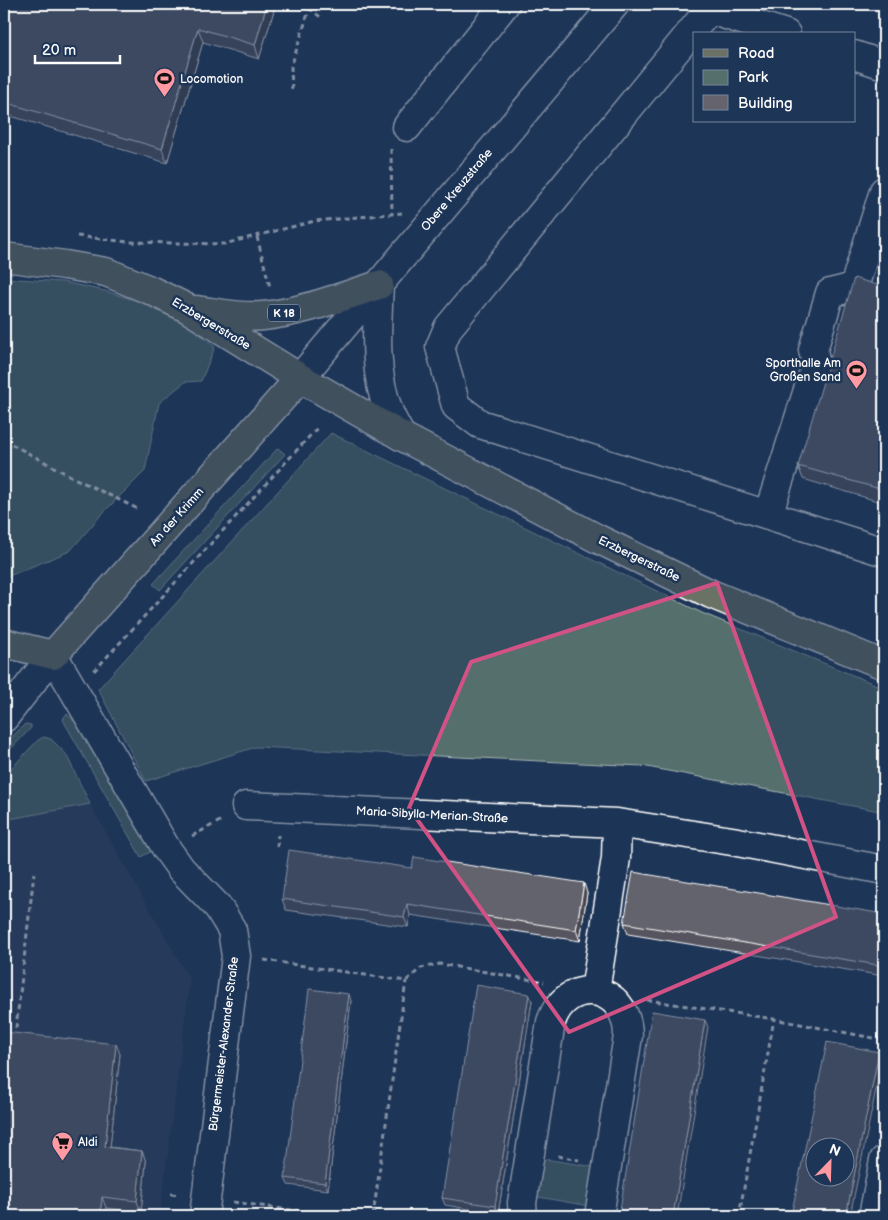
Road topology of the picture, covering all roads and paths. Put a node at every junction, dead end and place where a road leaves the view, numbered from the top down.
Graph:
1 (311, 4) edge
2 (505, 4) edge
3 (615, 4) edge
4 (708, 6) edge
5 (309, 8) junction
6 (323, 19) dead end
7 (780, 32) edge
8 (856, 56) edge
9 (884, 65) edge
10 (292, 89) dead end
11 (398, 133) joint
12 (884, 191) edge
13 (405, 213) dead end
14 (392, 214) junction
15 (70, 235) dead end
16 (257, 237) junction
17 (4, 257) edge
18 (379, 285) junction
19 (270, 289) dead end
20 (187, 308) junction
21 (300, 378) junction
22 (319, 426) dead end
23 (401, 436) junction
24 (4, 440) edge
25 (138, 509) dead end
26 (768, 515) junction
27 (884, 552) edge
28 (4, 644) edge
29 (53, 655) junction
30 (884, 665) edge
31 (93, 671) dead end
32 (4, 696) edge
33 (4, 718) edge
34 (246, 806) dead end
35 (217, 823) dead end
36 (617, 823) junction
37 (187, 838) dead end
38 (884, 870) edge
39 (34, 873) dead end
40 (236, 956) junction
41 (406, 981) junction
42 (582, 994) junction
43 (620, 1006) junction
44 (774, 1019) junction
45 (16, 1028) dead end
46 (884, 1040) edge
47 (531, 1151) junction
48 (884, 1160) edge
49 (607, 1165) junction
50 (171, 1194) dead end
51 (205, 1207) edge
52 (334, 1216) edge
53 (373, 1216) edge
54 (523, 1216) edge
55 (599, 1216) edge
56 (739, 1216) edge
57 (874, 1216) edge

1 - 5 path
2 - 11 street
3 - 18 street, Obere Kreuzstraße
4 - 7 street
4 - 26 street
5 - 6 path
5 - 10 path
8 - 9 street
11 - 14 path
12 - 26 street
13 - 14 path
14 - 16 path
15 - 16 path
16 - 19 path
17 - 20 main road, Erzbergerstraße / K 18
18 - 20 main road, K 18
18 - 21 street, Obere Kreuzstraße
18 - 23 street
20 - 21 main road, Erzbergerstraße / K 18
21 - 23 main road, Erzbergerstraße / K 18
21 - 29 main road, An der Krimm
22 - 31 path
23 - 30 main road, Erzbergerstraße / K 18
24 - 25 path
26 - 27 street
28 - 29 main road
29 - 32 street, An der Krimm
29 - 33 street, An der Krimm
29 - 40 street, Bürgermeister-Alexander-Straße
34 - 36 street, Maria-Sibylla-Merian-Straße
35 - 37 path
36 - 38 street, Maria-Sibylla-Merian-Straße
36 - 42 street
39 - 45 path
40 - 41 path
40 - 51 street, Bürgermeister-Alexander-Straße
41 - 42 path
41 - 53 path
42 - 43 street
42 - 47 street
43 - 44 path
43 - 49 street
44 - 46 path
44 - 56 path
47 - 49 path
47 - 54 street
48 - 57 street
49 - 55 street
50 - 51 path
51 - 52 path

